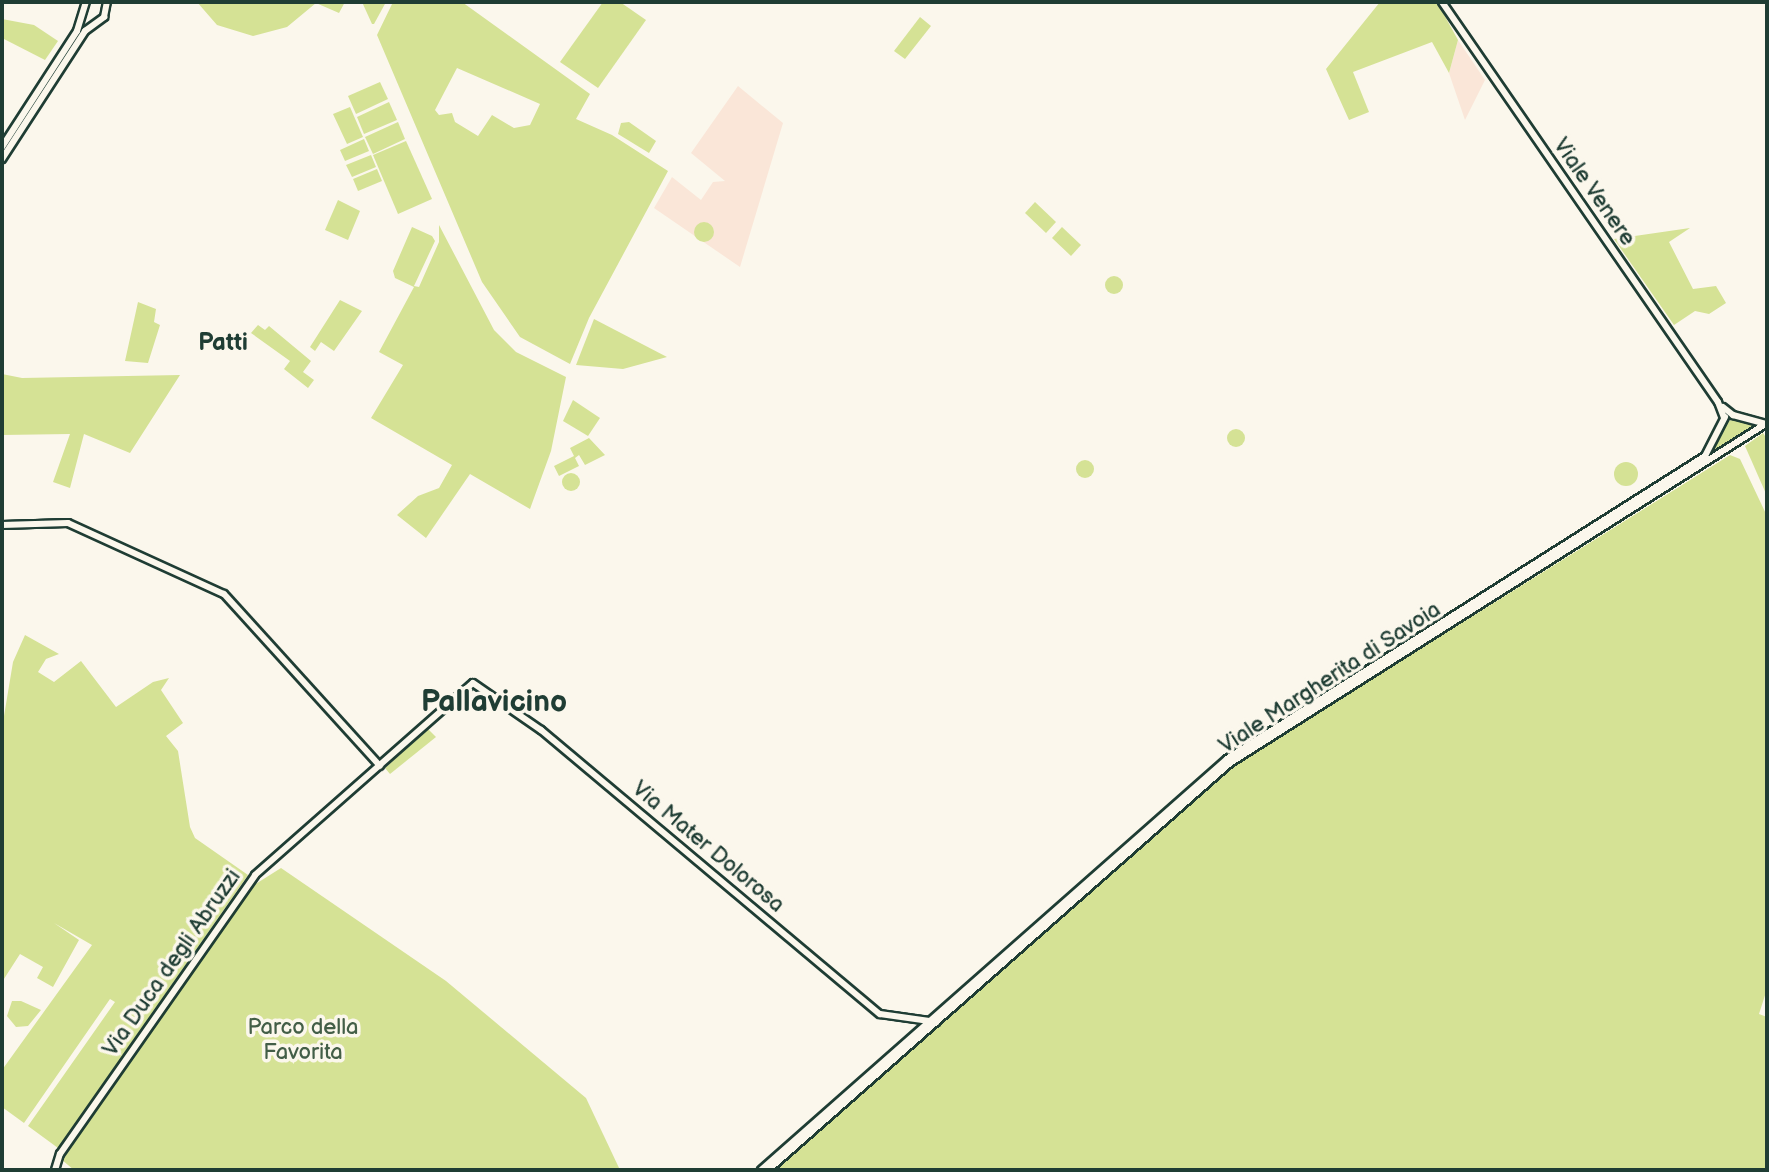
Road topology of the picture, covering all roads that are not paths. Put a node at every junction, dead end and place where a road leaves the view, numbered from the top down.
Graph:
1 (79, 2) edge
2 (86, 2) edge
3 (1442, 2) edge
4 (105, 4) edge
5 (83, 11) junction
6 (96, 22) junction
7 (2, 147) edge
8 (2, 159) edge
9 (1718, 402) junction
10 (1733, 415) junction
11 (1724, 418) junction
12 (1764, 424) edge
13 (1708, 458) junction
14 (2, 525) edge
15 (485, 689) joint
16 (380, 766) junction
17 (932, 1023) junction
18 (55, 1170) edge
19 (761, 1170) edge
20 (768, 1170) edge

1 - 5 street
2 - 5 street
3 - 9 street, Viale Venere
4 - 6 street
5 - 6 street
5 - 7 street
6 - 8 street
9 - 10 street
9 - 11 street
10 - 11 street
10 - 12 street
11 - 13 street
12 - 13 street, Viale Margherita di Savoia
13 - 17 street, Viale Margherita di Savoia
14 - 16 street
15 - 16 street, Via Duca degli Abruzzi
15 - 17 street, Via Mater Dolorosa
16 - 18 street, Via Duca degli Abruzzi
17 - 19 street, Viale Margherita di Savoia
17 - 20 street, Viale Margherita di Savoia

